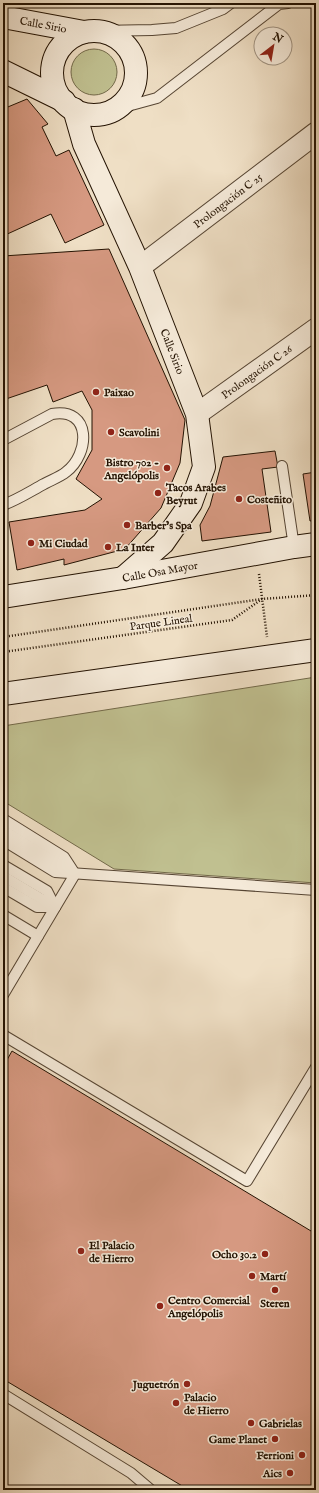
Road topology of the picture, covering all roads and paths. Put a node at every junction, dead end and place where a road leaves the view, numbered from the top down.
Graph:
1 (231, 3) edge
2 (282, 3) edge
3 (3, 17) edge
4 (91, 32) junction
5 (3, 71) edge
6 (69, 105) junction
7 (113, 110) junction
8 (316, 133) edge
9 (140, 267) junction
10 (316, 329) edge
11 (197, 414) junction
12 (3, 440) edge
13 (282, 466) dead end
14 (3, 505) edge
15 (316, 544) edge
16 (294, 547) junction
17 (256, 554) junction
18 (316, 555) edge
19 (123, 578) junction
20 (316, 595) edge
21 (3, 597) edge
22 (262, 599) junction
23 (3, 637) edge
24 (312, 649) edge
25 (3, 652) edge
26 (270, 658) junction
27 (8, 691) edge
28 (3, 819) edge
29 (3, 830) edge
30 (3, 840) edge
31 (3, 865) edge
32 (75, 874) junction
33 (3, 876) edge
34 (3, 887) edge
35 (316, 890) edge
36 (55, 907) junction
37 (3, 915) edge
38 (38, 936) junction
39 (3, 995) edge
40 (3, 1035) edge
41 (316, 1067) edge
42 (3, 1394) edge
43 (151, 1490) edge

1 - 4 lane
2 - 7 lane
3 - 4 street, Calle Sirio
4 - 6 street
4 - 7 street
5 - 6 street
6 - 7 street
6 - 9 street, Calle Sirio
8 - 9 street, Prolongación C 25
9 - 11 street, Calle Sirio
10 - 11 street, Prolongación C 26
11 - 19 street, Calle Sirio
12 - 14 lane
13 - 16 lane
15 - 16 street, Calle Osa Mayor
16 - 17 street, Calle Osa Mayor
16 - 18 street
17 - 19 street, Calle Osa Mayor
17 - 22 path
19 - 21 street, Calle Osa Mayor
20 - 22 path
22 - 23 path
22 - 25 path, Parque Lineal
22 - 26 path
24 - 26 street
26 - 27 street
28 - 32 lane
29 - 32 lane
30 - 32 lane
31 - 36 lane
32 - 35 lane
32 - 36 lane
33 - 36 lane
34 - 36 lane
36 - 38 lane
37 - 38 lane
38 - 39 lane
40 - 41 lane
42 - 43 lane

